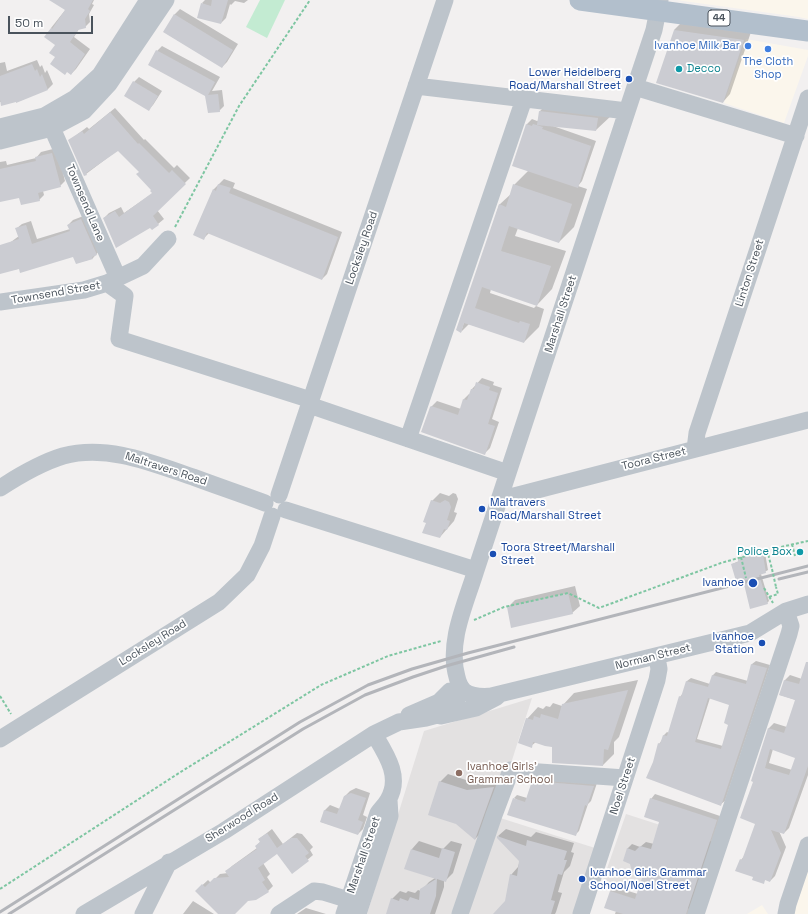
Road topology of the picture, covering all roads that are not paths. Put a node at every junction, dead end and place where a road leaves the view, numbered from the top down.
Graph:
1 (148, 0) edge
2 (166, 0) edge
3 (445, 0) edge
4 (580, 0) edge
5 (659, 5) edge
6 (808, 31) edge
7 (416, 86) junction
8 (635, 87) junction
9 (808, 98) edge
10 (524, 99) junction
11 (627, 111) junction
12 (0, 127) edge
13 (52, 128) junction
14 (796, 136) junction
15 (0, 141) edge
16 (169, 235) road end
17 (112, 281) junction
18 (0, 302) edge
19 (310, 403) junction
20 (808, 420) edge
21 (408, 439) junction
22 (695, 449) junction
23 (508, 473) junction
24 (0, 488) edge
25 (501, 496) junction
26 (276, 506) junction
27 (476, 570) junction
28 (808, 604) edge
29 (780, 607) junction
30 (657, 657) junction
31 (456, 693) junction
32 (499, 694) junction
33 (431, 717) junction
34 (399, 722) junction
35 (374, 734) junction
36 (0, 739) edge
37 (626, 778) junction
38 (389, 800) junction
39 (808, 845) edge
40 (170, 862) junction
41 (804, 868) edge
42 (346, 907) edge
43 (102, 909) edge
44 (84, 914) edge
45 (143, 914) edge
46 (279, 914) edge
47 (358, 914) edge
48 (460, 914) edge
49 (581, 914) edge
50 (696, 914) edge
51 (786, 914) edge

1 - 12 street
2 - 13 street
3 - 7 street, Locksley Road
4 - 5 main road, 44
5 - 6 main road, 44
5 - 8 street, Marshall Street
7 - 10 street
7 - 19 street, Locksley Road
8 - 11 street, Marshall Street
8 - 14 street
9 - 14 street, Linton Street
10 - 11 street
10 - 21 street
11 - 23 street, Marshall Street
13 - 15 street
13 - 17 street, Townsend Lane
14 - 22 street, Linton Street
16 - 17 street, Townsend Street
17 - 18 street, Townsend Street
17 - 19 street
19 - 21 street
19 - 26 street, Locksley Road
20 - 22 street, Toora Street
21 - 23 street
22 - 25 street, Toora Street
23 - 25 street, Marshall Street
24 - 26 street, Maltravers Road
25 - 27 street, Marshall Street
26 - 27 street, Maltravers Road
26 - 36 street, Locksley Road
27 - 31 street, Marshall Street
28 - 29 street, Norman Street
29 - 30 street, Norman Street
29 - 50 street
30 - 32 street, Norman Street
30 - 37 street, Noel Street
31 - 32 street, Norman Street
31 - 33 street, Sherwood Road
31 - 34 street, Sherwood Road
32 - 33 street
33 - 34 street, Sherwood Road
34 - 35 street, Sherwood Road
35 - 38 street, Marshall Street
35 - 40 street, Sherwood Road
37 - 48 street
37 - 49 street, Noel Street
38 - 42 street, Marshall Street
38 - 47 street, Marshall Street
39 - 41 street
40 - 43 street, Sherwood Road
40 - 45 street
41 - 51 street
42 - 46 street
43 - 44 street, Sherwood Road

